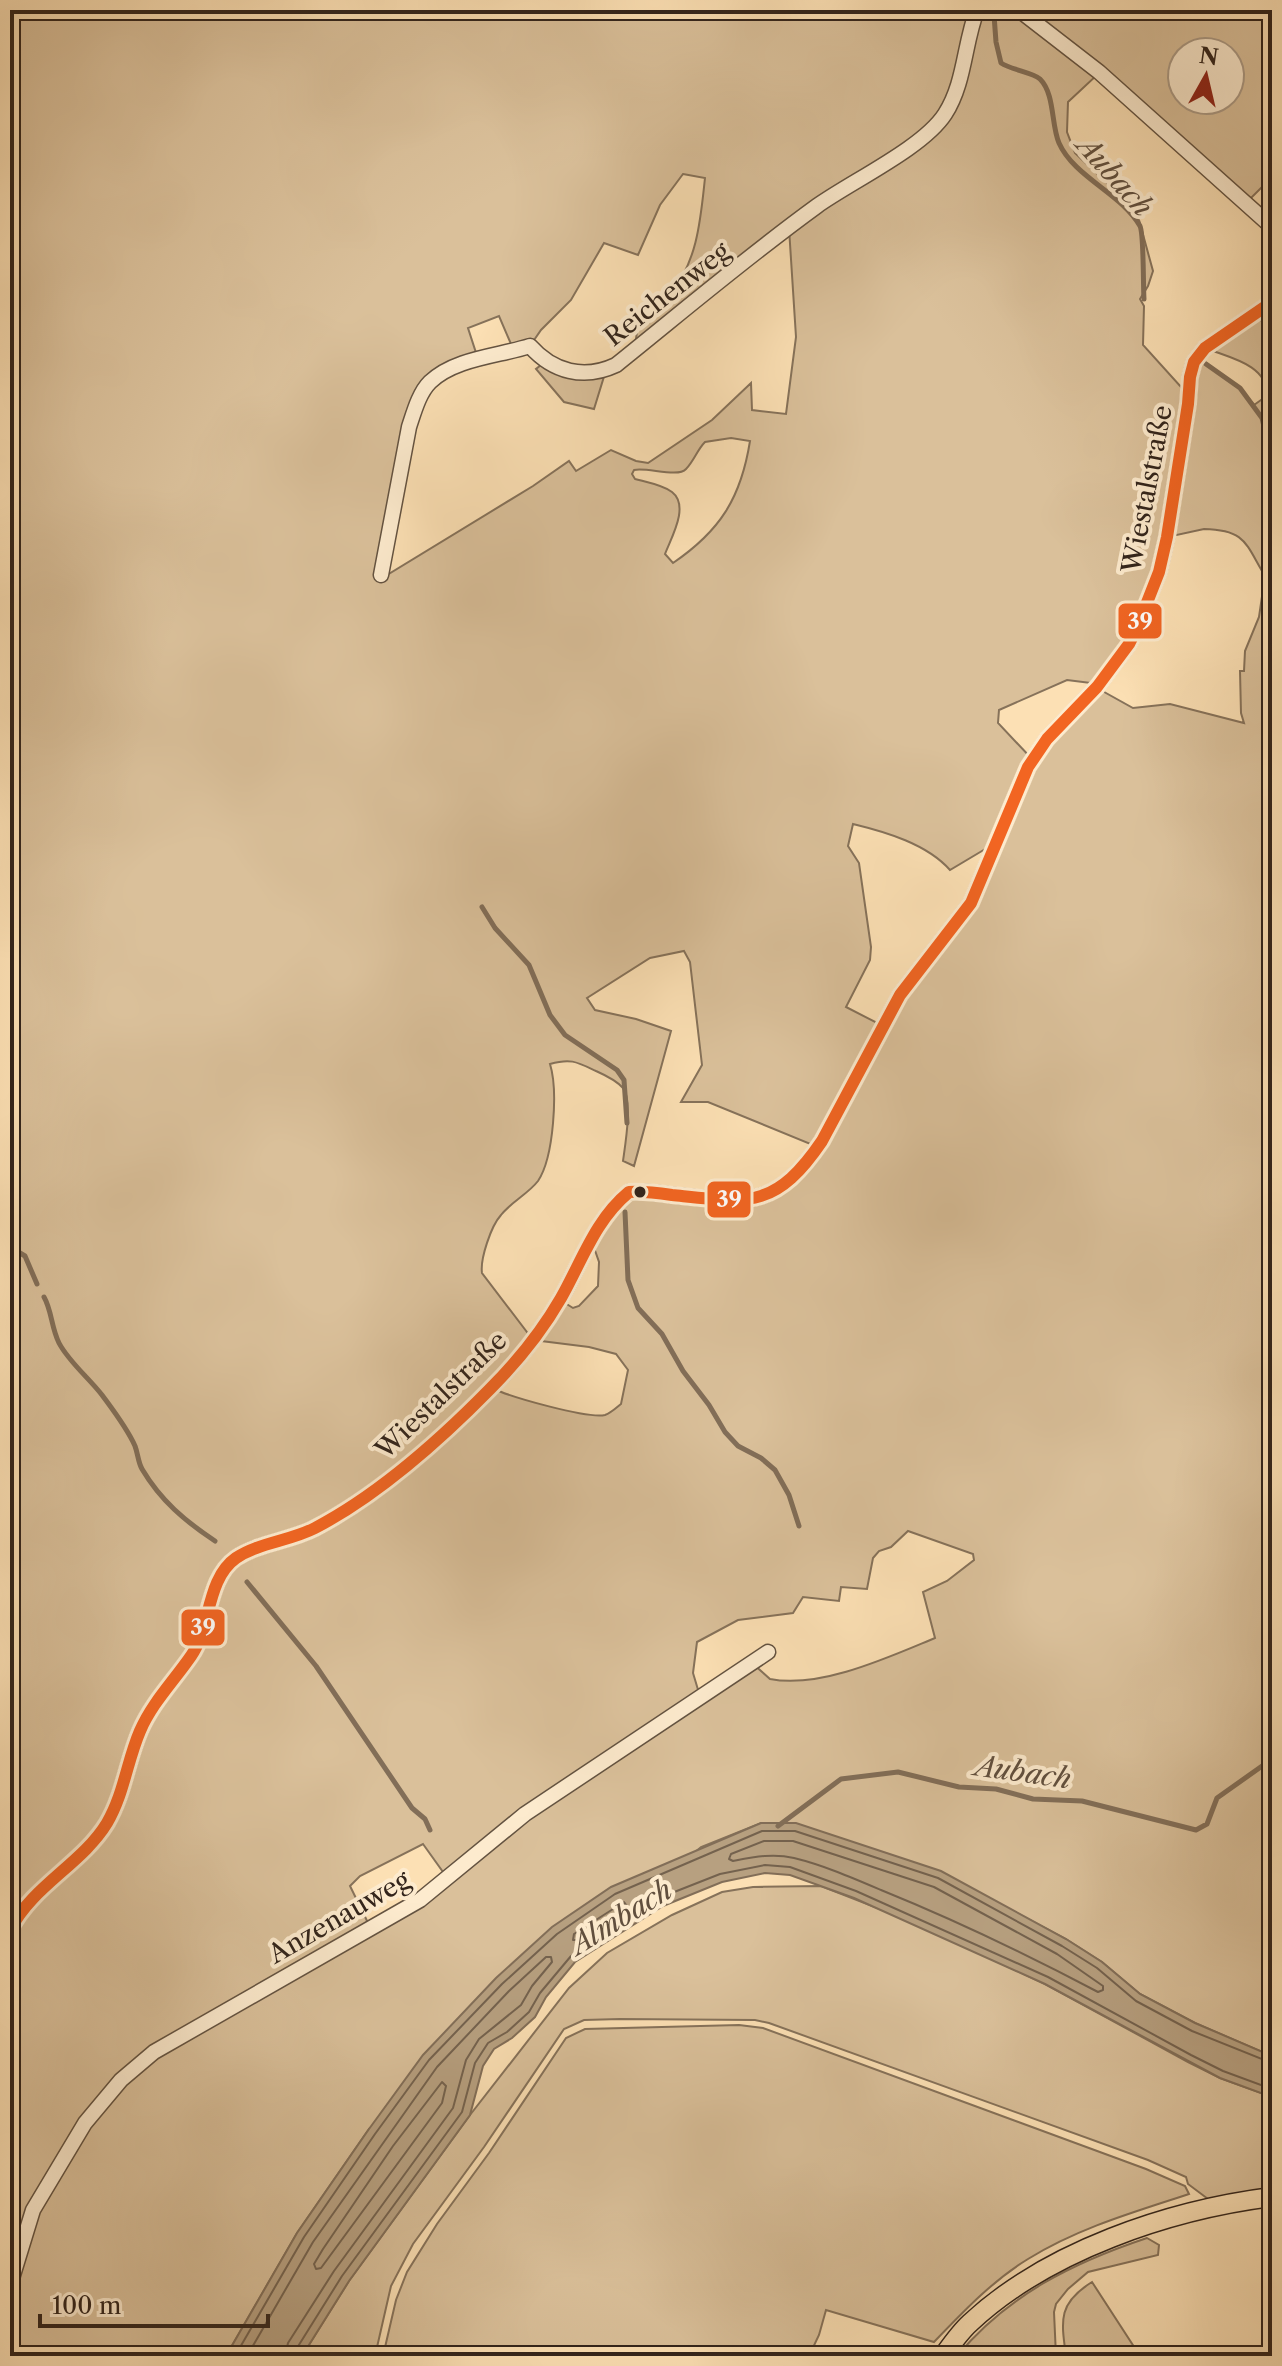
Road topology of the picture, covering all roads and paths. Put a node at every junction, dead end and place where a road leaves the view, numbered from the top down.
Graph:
1 (977, 10) edge
2 (1019, 10) edge
3 (1272, 227) edge
4 (1272, 302) edge
5 (381, 575) dead end
6 (768, 1652) dead end
7 (10, 1930) edge
8 (1272, 2197) edge
9 (10, 2285) edge
10 (943, 2356) edge

1 - 5 street, Reichenweg
2 - 3 street
4 - 7 street, Wiestalstraße
6 - 9 street, Anzenauweg
8 - 10 main road

